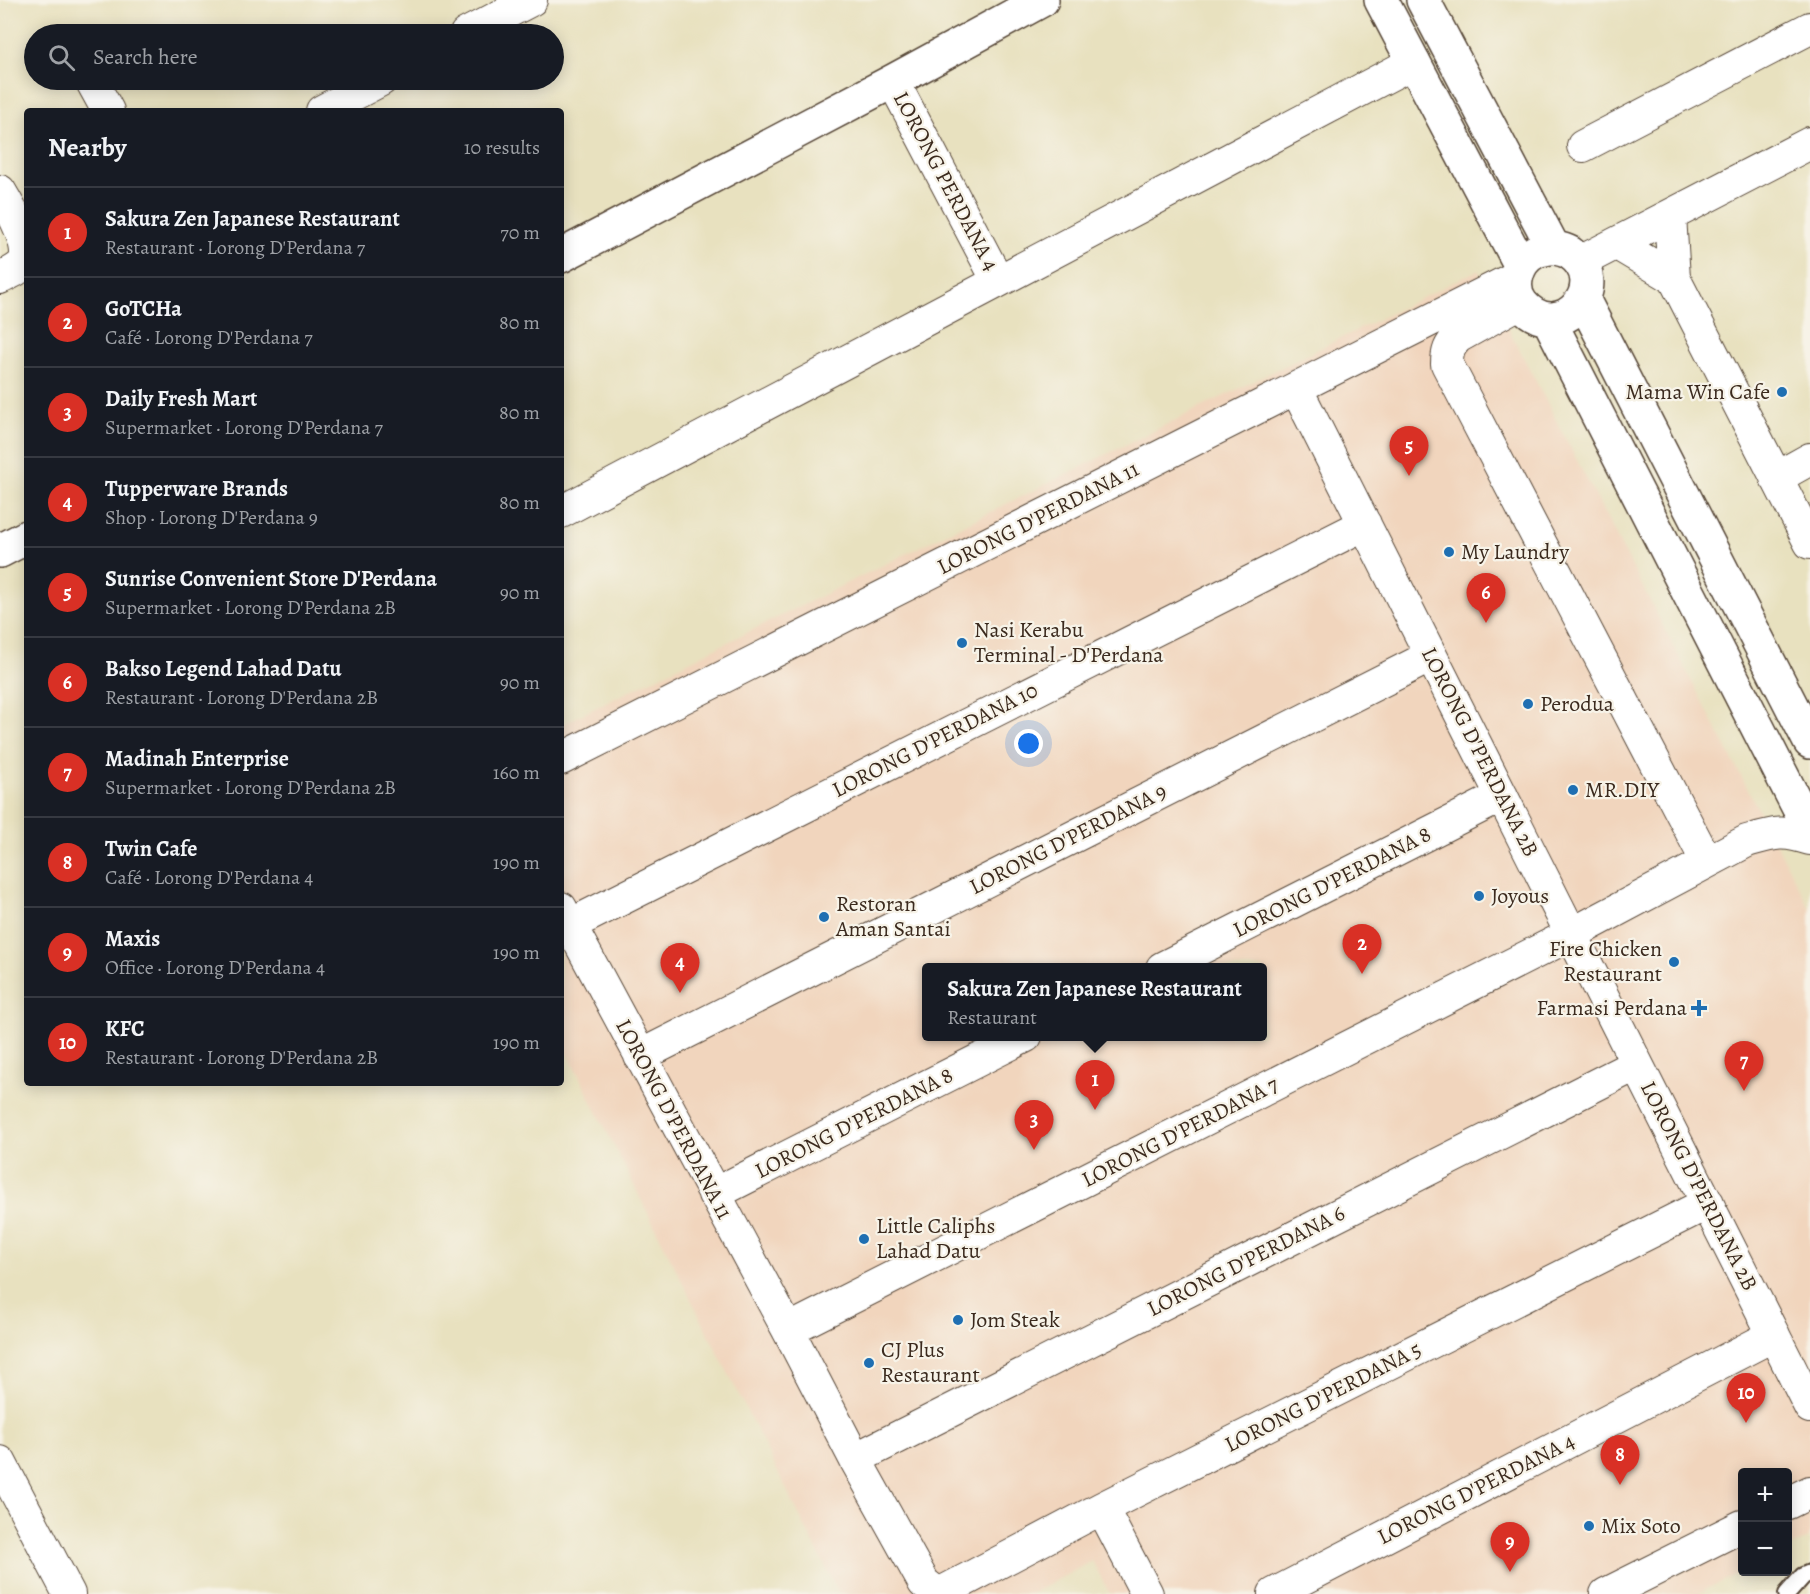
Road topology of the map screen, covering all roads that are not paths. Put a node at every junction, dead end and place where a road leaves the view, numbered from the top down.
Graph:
1 (531, 0) edge
2 (1042, 0) edge
3 (1381, 0) edge
4 (1423, 0) edge
5 (485, 24) edge
6 (1810, 28) edge
7 (1414, 62) junction
8 (893, 81) junction
9 (96, 90) edge
10 (362, 90) edge
11 (106, 108) edge
12 (328, 108) edge
13 (1810, 142) edge
14 (1582, 146) dead end
15 (0, 191) edge
16 (1670, 216) junction
17 (24, 240) edge
18 (1617, 244) junction
19 (564, 254) edge
20 (1566, 255) junction
21 (24, 261) edge
22 (0, 278) edge
23 (1674, 278) junction
24 (998, 281) junction
25 (1519, 281) junction
26 (1584, 301) junction
27 (1549, 320) junction
28 (1296, 388) junction
29 (1810, 459) edge
30 (1776, 477) junction
31 (564, 510) edge
32 (1365, 524) junction
33 (24, 539) edge
34 (1810, 543) edge
35 (0, 551) edge
36 (1431, 656) junction
37 (1810, 742) edge
38 (564, 757) edge
39 (1502, 796) junction
40 (1810, 830) edge
41 (1810, 839) edge
42 (1707, 862) junction
43 (565, 916) edge
44 (1572, 934) junction
45 (1172, 963) edge
46 (1016, 1041) edge
47 (640, 1056) junction
48 (1637, 1064) junction
49 (714, 1194) junction
50 (1708, 1203) junction
51 (788, 1330) junction
52 (1774, 1335) junction
53 (1810, 1407) edge
54 (855, 1459) junction
55 (0, 1462) edge
56 (1810, 1492) edge
57 (1792, 1501) edge
58 (1102, 1508) junction
59 (1738, 1528) edge
60 (1810, 1574) edge
61 (59, 1591) edge
62 (939, 1594) edge
63 (1147, 1594) edge
64 (1274, 1594) edge
65 (1606, 1594) edge
66 (1787, 1594) edge

1 - 5 street
2 - 8 street
3 - 7 street
4 - 20 street
6 - 14 street
7 - 24 street
7 - 25 street
8 - 19 street
8 - 24 street, LORONG PERDANA 4
9 - 11 street
10 - 12 street
13 - 16 street
15 - 17 street
16 - 18 street
16 - 23 street
18 - 20 street
18 - 23 street
20 - 25 street
20 - 26 street
21 - 22 street
23 - 30 street
24 - 31 street
25 - 27 street
25 - 28 street, LORONG D'PERDANA 11
25 - 42 street
26 - 27 street
26 - 37 street
27 - 40 street
28 - 32 street, LORONG D'PERDANA 2B
28 - 38 street, LORONG D'PERDANA 11
29 - 30 street
30 - 34 street
32 - 36 street, LORONG D'PERDANA 2B
32 - 43 street, LORONG D'PERDANA 10
33 - 35 street
36 - 39 street, LORONG D'PERDANA 2B
36 - 47 street, LORONG D'PERDANA 9
39 - 44 street, LORONG D'PERDANA 2B
39 - 45 street, LORONG D'PERDANA 8
41 - 42 street, LORONG D'PERDANA 7
42 - 44 street, LORONG D'PERDANA 7
43 - 47 street, LORONG D'PERDANA 11
44 - 48 street, LORONG D'PERDANA 2B
44 - 51 street, LORONG D'PERDANA 7
46 - 49 street, LORONG D'PERDANA 8
47 - 49 street, LORONG D'PERDANA 11
48 - 50 street, LORONG D'PERDANA 2B
48 - 54 street, LORONG D'PERDANA 6
49 - 51 street, LORONG D'PERDANA 11
50 - 52 street, LORONG D'PERDANA 2B
50 - 58 street, LORONG D'PERDANA 5
51 - 54 street, LORONG D'PERDANA 11
52 - 53 street, LORONG D'PERDANA 2B
52 - 64 street, LORONG D'PERDANA 4
54 - 62 street, LORONG D'PERDANA 11
55 - 61 street
56 - 57 street
58 - 62 street, LORONG D'PERDANA 5
58 - 63 street
59 - 65 street
60 - 66 lane

